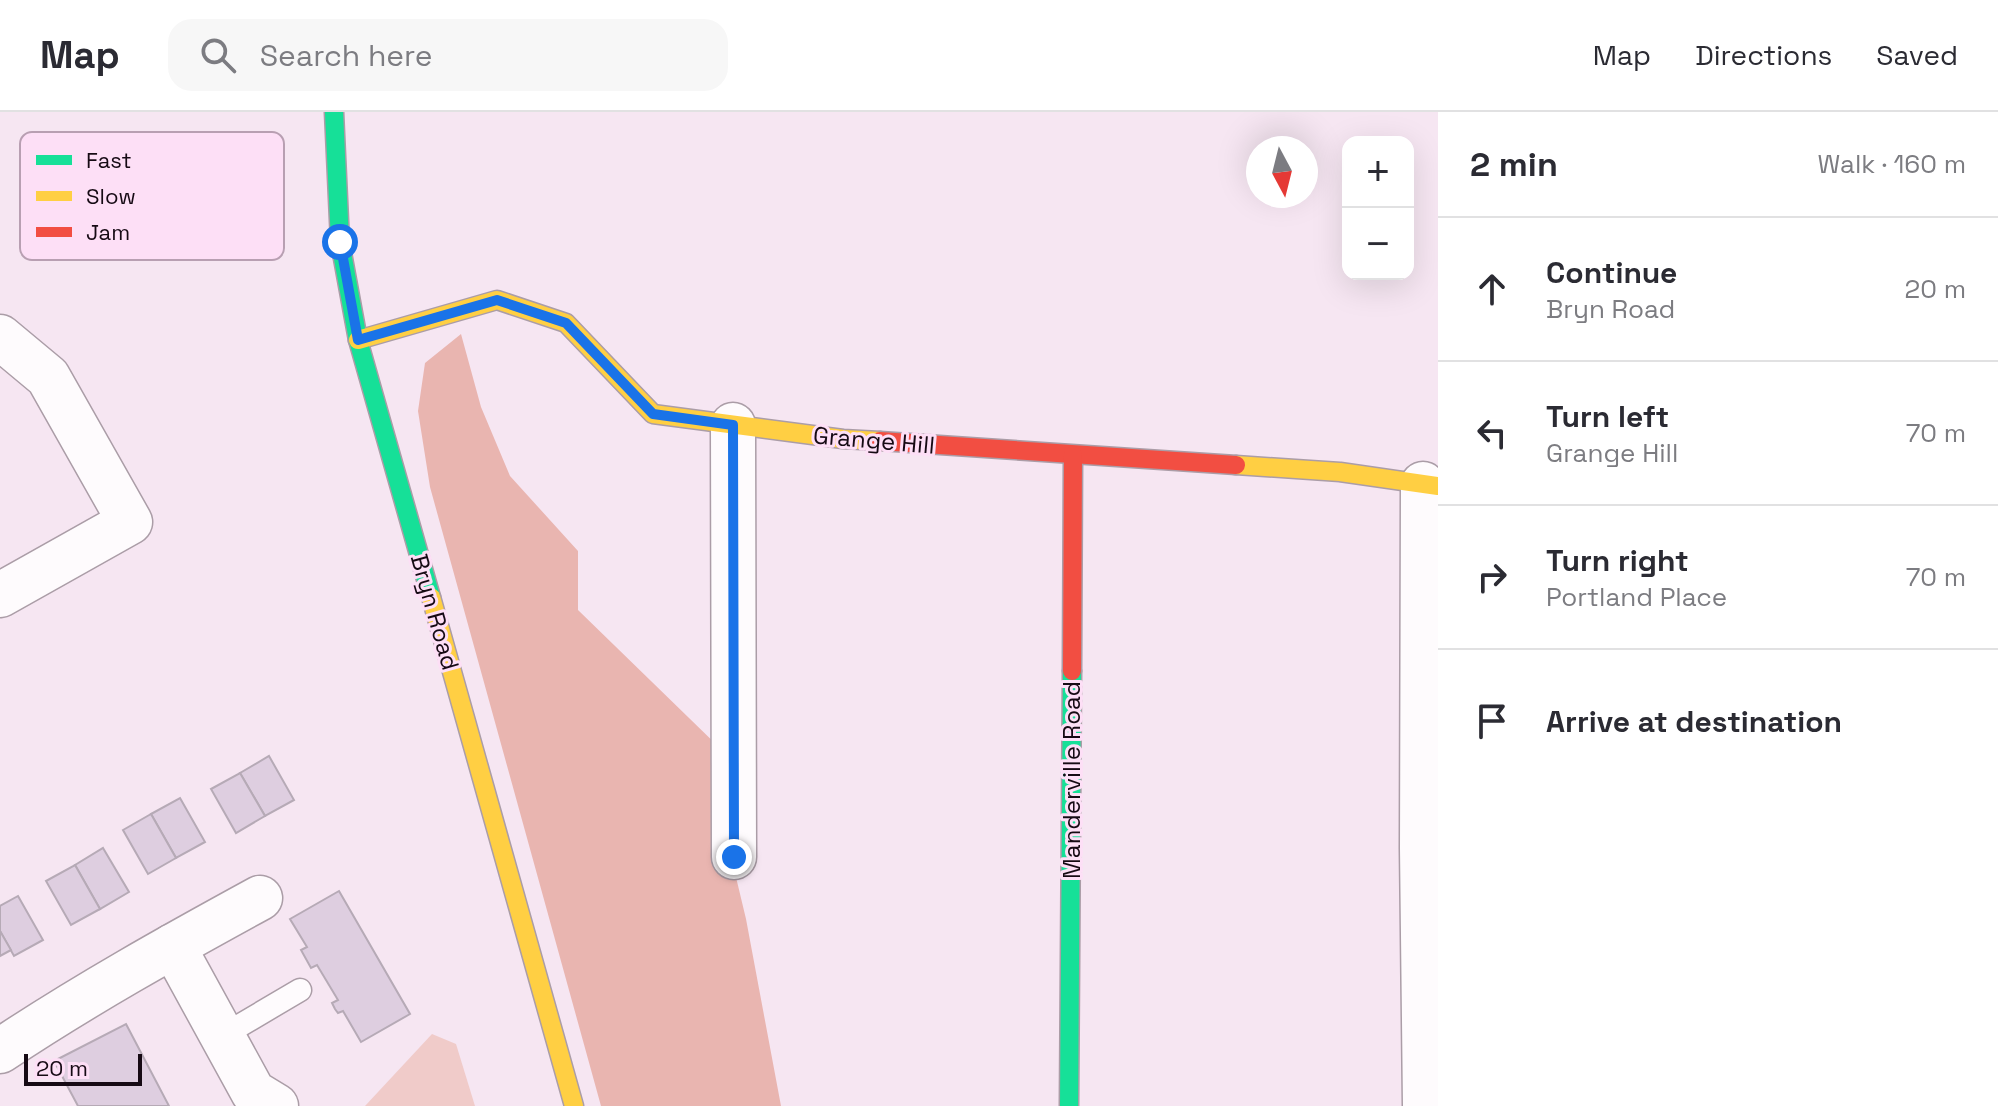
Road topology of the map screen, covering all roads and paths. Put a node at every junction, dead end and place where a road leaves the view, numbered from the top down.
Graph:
1 (334, 112) edge
2 (0, 337) edge
3 (358, 340) junction
4 (733, 425) junction
5 (1073, 455) junction
6 (1431, 485) edge
7 (0, 595) edge
8 (734, 857) dead end
9 (260, 898) dead end
10 (173, 946) junction
11 (300, 990) dead end
12 (222, 1036) junction
13 (0, 1051) edge
14 (276, 1106) edge
15 (574, 1106) edge
16 (1069, 1106) edge
17 (1425, 1106) edge

1 - 3 street, Bryn Road
2 - 7 street
3 - 4 street, Grange Hill
3 - 15 street, Bryn Road
4 - 5 street, Grange Hill
4 - 8 street
5 - 6 street, Grange Hill
5 - 16 street, Manderville Road
6 - 17 street
9 - 10 street
10 - 12 street
10 - 13 street
11 - 12 lane
12 - 14 street

